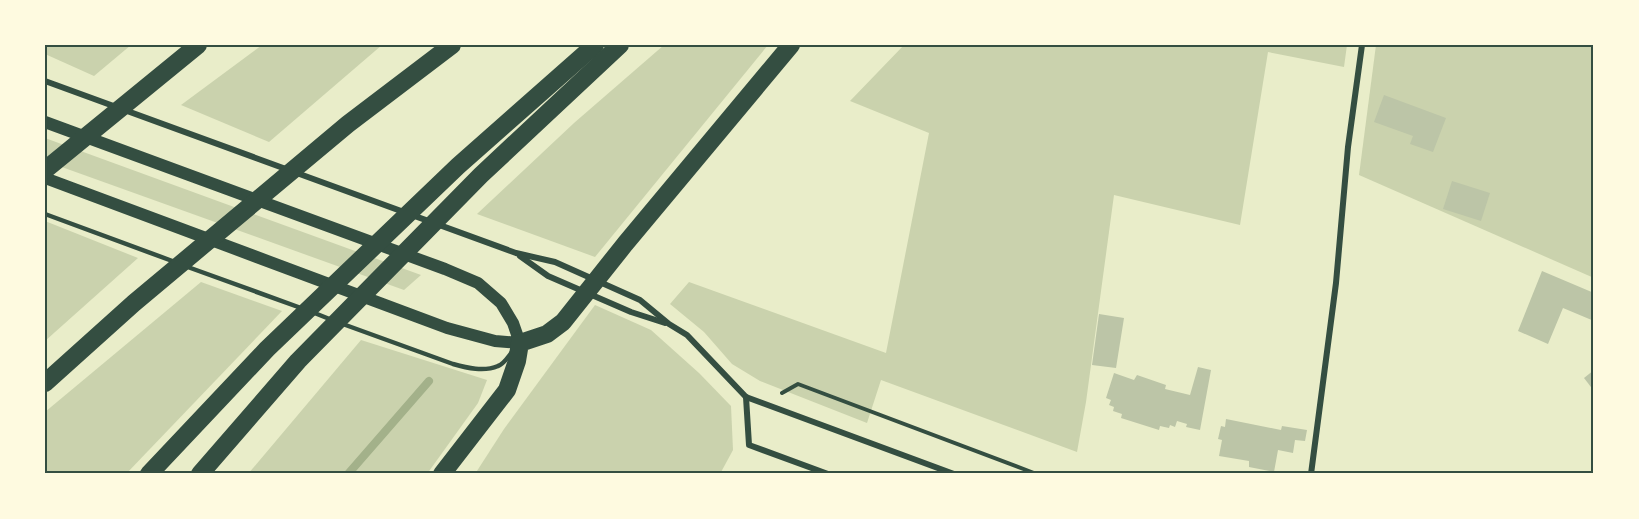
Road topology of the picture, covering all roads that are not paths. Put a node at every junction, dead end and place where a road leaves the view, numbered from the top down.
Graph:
1 (198, 45) edge
2 (452, 45) edge
3 (595, 45) edge
4 (620, 45) edge
5 (791, 45) edge
6 (1362, 45) edge
7 (45, 81) edge
8 (45, 122) edge
9 (45, 170) edge
10 (45, 178) edge
11 (45, 214) edge
12 (516, 253) junction
13 (591, 287) junction
14 (669, 324) junction
15 (520, 343) junction
16 (45, 383) edge
17 (746, 397) junction
18 (149, 474) edge
19 (200, 474) edge
20 (442, 474) edge
21 (828, 474) edge
22 (954, 474) edge
23 (1311, 474) edge

1 - 9 highway
2 - 16 highway
3 - 18 highway
4 - 19 highway
5 - 13 highway
6 - 23 street
7 - 12 street
8 - 15 main road
10 - 15 main road
11 - 15 lane
12 - 13 street
12 - 13 street
13 - 14 street
13 - 14 street
13 - 15 highway
14 - 17 street
15 - 20 highway
17 - 21 street
17 - 22 street

